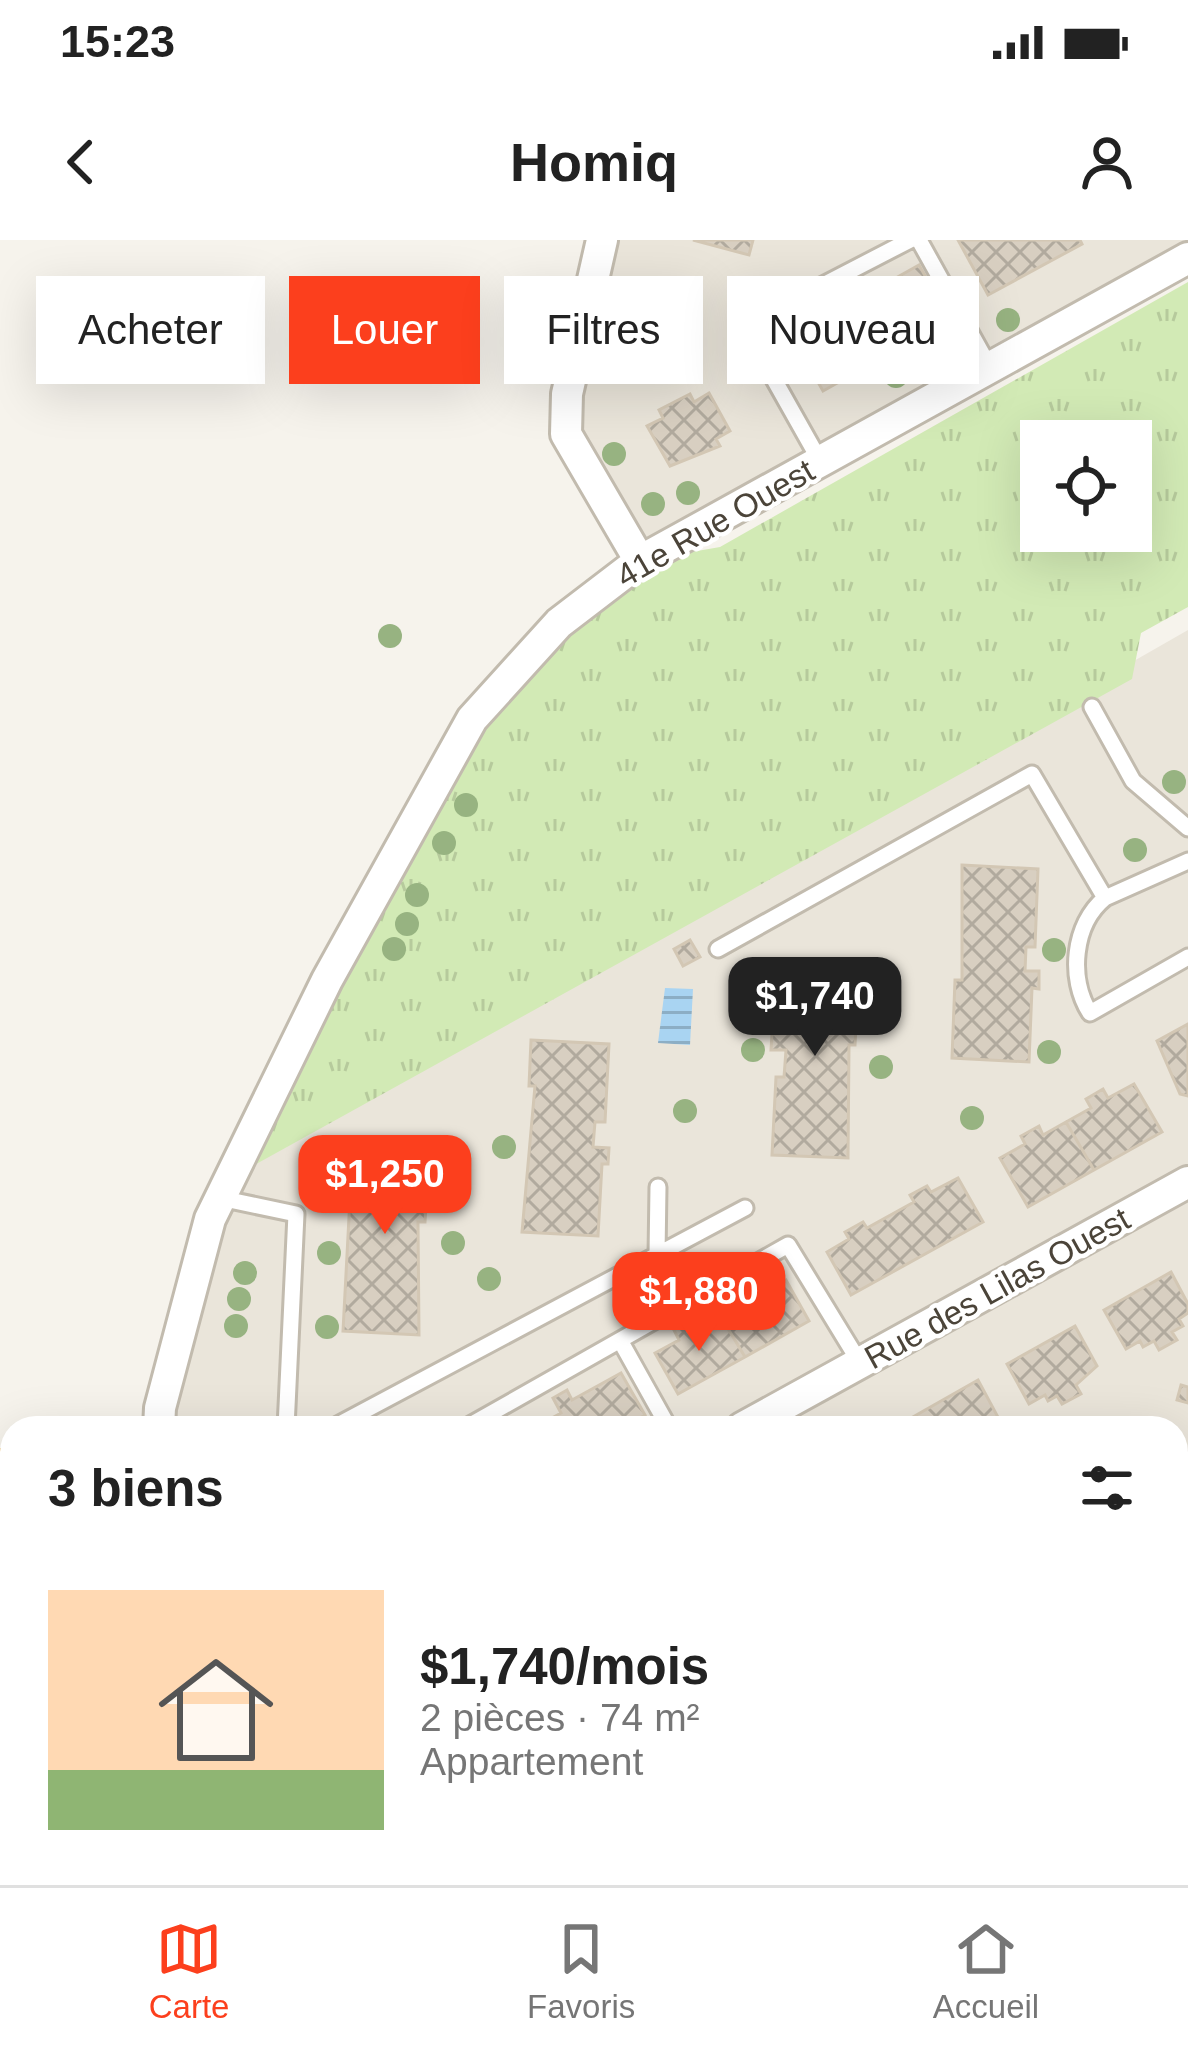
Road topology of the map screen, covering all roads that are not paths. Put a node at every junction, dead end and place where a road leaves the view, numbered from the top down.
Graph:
1 (602, 240) edge
2 (915, 240) edge
3 (1188, 258) edge
4 (990, 368) junction
5 (820, 461) junction
6 (640, 561) junction
7 (1092, 706) dead end
8 (1188, 827) edge
9 (1188, 861) edge
10 (1105, 898) junction
11 (718, 949) dead end
12 (1188, 957) edge
13 (1188, 1182) edge
14 (658, 1187) dead end
15 (220, 1198) junction
16 (746, 1208) dead end
17 (657, 1255) junction
18 (621, 1342) junction
19 (860, 1363) junction
20 (162, 1416) edge
21 (287, 1416) edge
22 (355, 1416) edge
23 (487, 1416) edge
24 (662, 1416) edge
25 (764, 1416) edge

1 - 6 street
2 - 4 lane
2 - 5 lane
3 - 4 street, 41e Rue Ouest
4 - 5 street, 41e Rue Ouest
5 - 6 street, 41e Rue Ouest
6 - 15 street, 41e Rue Ouest
7 - 8 lane
9 - 10 lane
10 - 11 lane
10 - 12 lane
13 - 19 street, Rue des Lilas Ouest
14 - 17 lane
15 - 20 street, 41e Rue Ouest
15 - 21 lane
16 - 17 lane
17 - 22 lane
18 - 19 lane
18 - 23 lane
18 - 24 lane
19 - 25 street, Rue des Lilas Ouest

